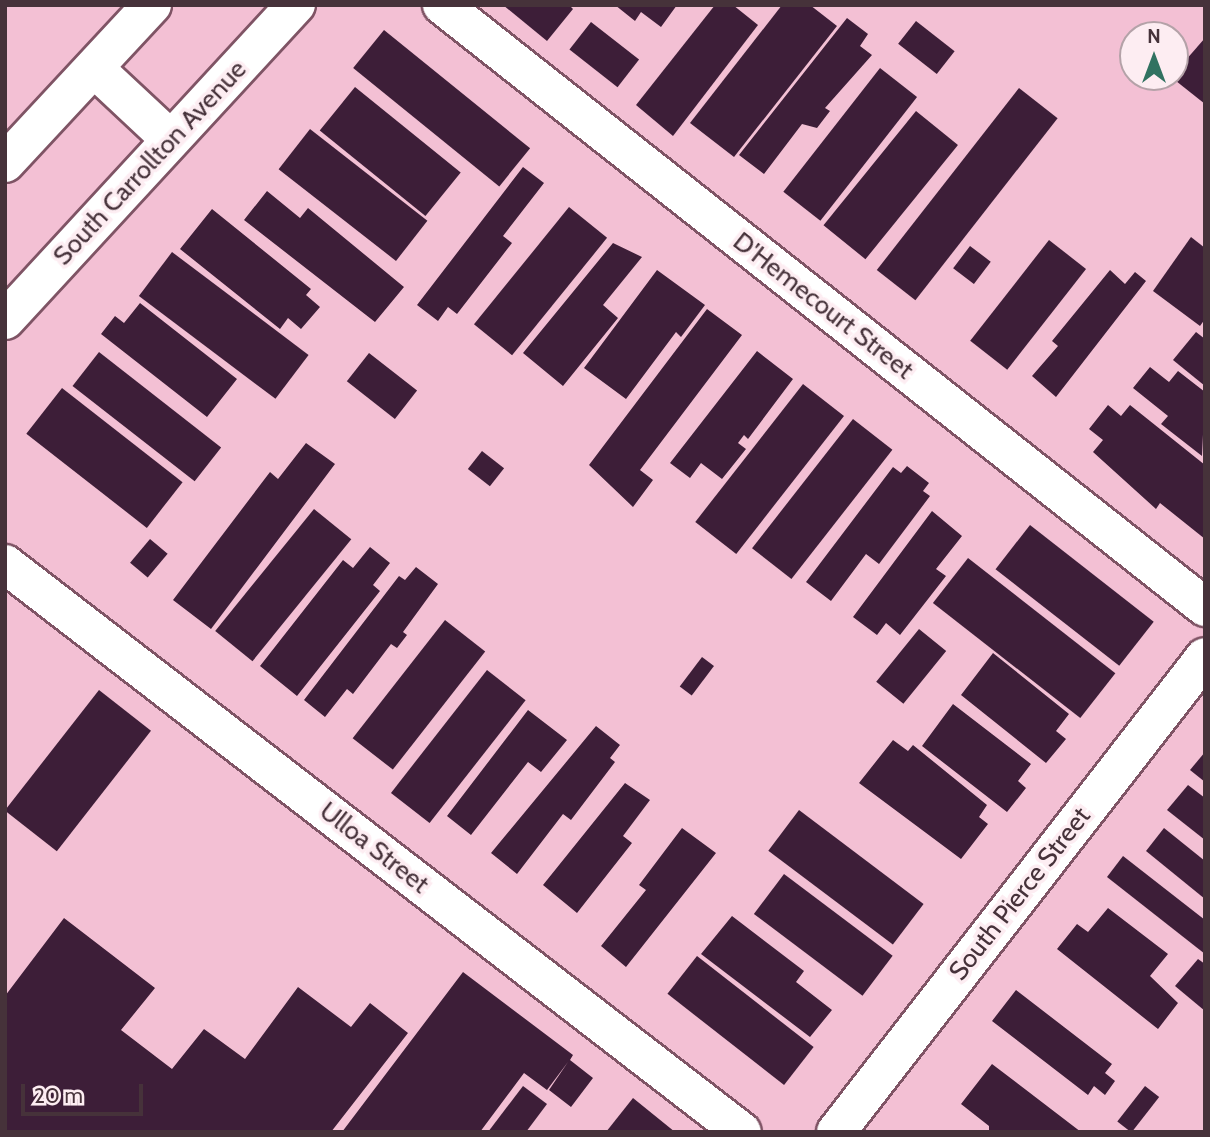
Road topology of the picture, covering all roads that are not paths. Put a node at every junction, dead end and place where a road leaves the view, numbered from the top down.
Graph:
1 (152, 5) edge
2 (296, 5) edge
3 (442, 5) edge
4 (94, 68) junction
5 (171, 141) junction
6 (5, 163) edge
7 (5, 320) edge
8 (5, 565) edge
9 (1205, 607) edge
10 (1205, 657) edge
11 (742, 1132) edge
12 (836, 1132) edge

1 - 4 street
2 - 5 street, South Carrollton Avenue
3 - 9 street, D'Hemecourt Street
4 - 5 street
4 - 6 street
5 - 7 street, South Carrollton Avenue
8 - 11 street, Ulloa Street
10 - 12 street, South Pierce Street

